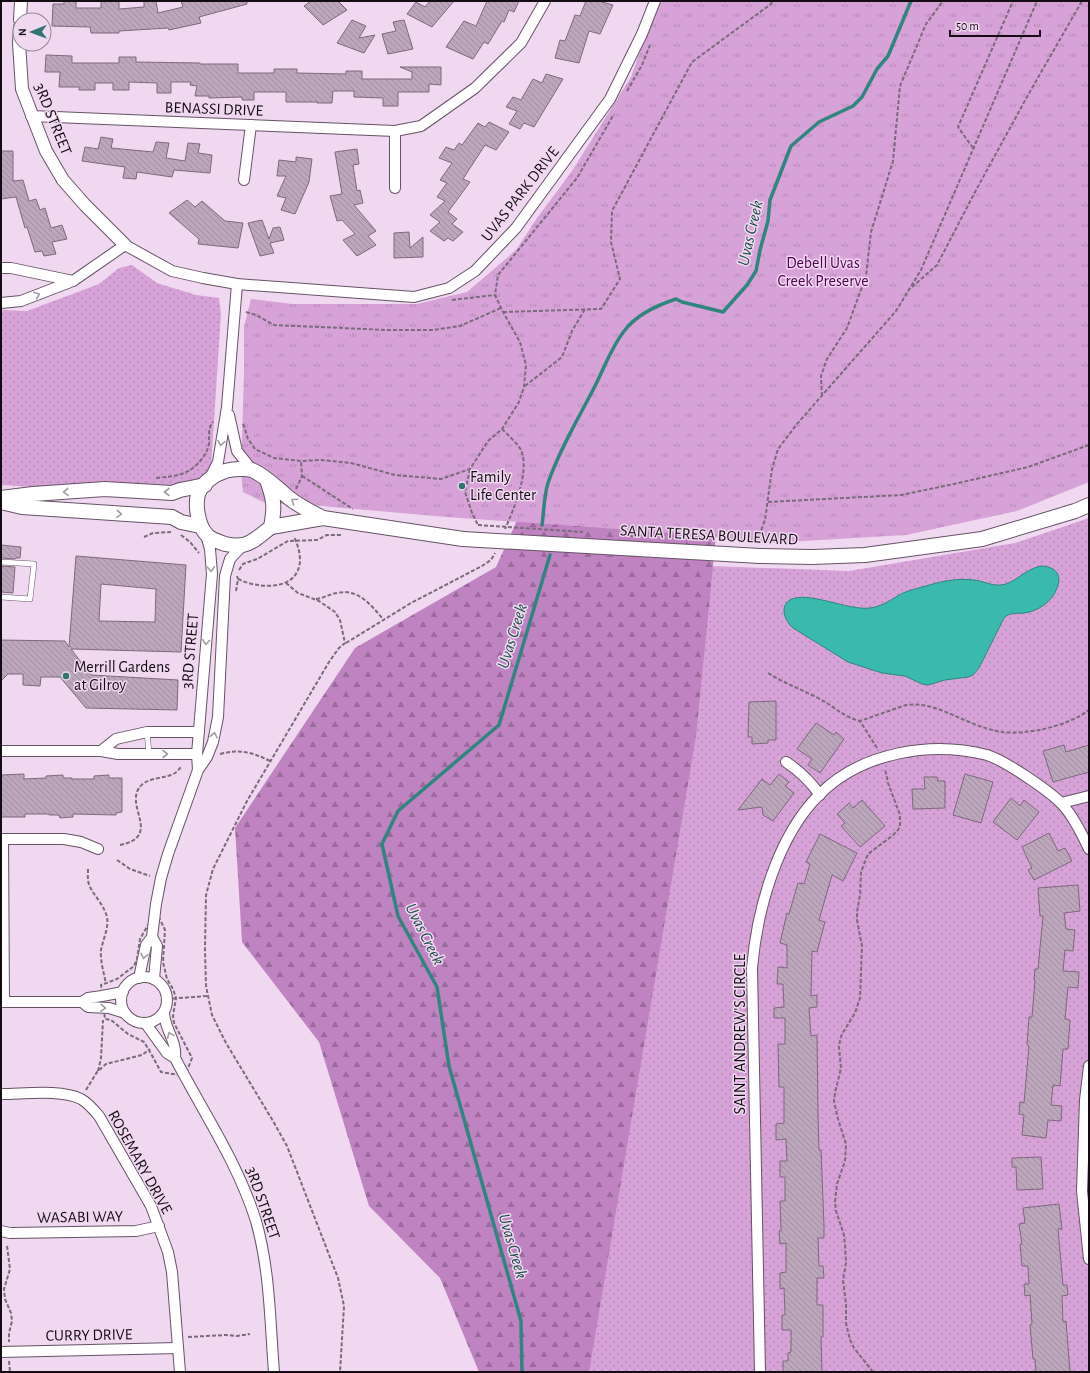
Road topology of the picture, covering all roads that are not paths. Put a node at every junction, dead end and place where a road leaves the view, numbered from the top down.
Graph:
1 (21, 1) edge
2 (545, 1) edge
3 (655, 1) edge
4 (20, 12) edge
5 (20, 52) edge
6 (32, 116) junction
7 (251, 125) junction
8 (395, 131) junction
9 (244, 180) dead end
10 (395, 188) dead end
11 (125, 245) junction
12 (1, 268) edge
13 (73, 282) junction
14 (237, 284) junction
15 (1, 303) edge
16 (227, 407) junction
17 (252, 470) junction
18 (267, 480) junction
19 (208, 481) junction
20 (1, 498) edge
21 (1, 502) edge
22 (1089, 505) edge
23 (323, 518) junction
24 (271, 527) junction
25 (203, 530) junction
26 (243, 545) junction
27 (1, 562) edge
28 (1, 597) edge
29 (147, 732) junction
30 (199, 732) junction
31 (1, 751) edge
32 (101, 751) junction
33 (149, 754) junction
34 (197, 754) junction
35 (786, 762) dead end
36 (198, 770) junction
37 (820, 794) junction
38 (1089, 796) edge
39 (1061, 803) junction
40 (2, 839) edge
41 (98, 849) dead end
42 (1089, 849) edge
43 (152, 937) junction
44 (140, 978) junction
45 (154, 979) junction
46 (123, 992) junction
47 (3, 1002) edge
48 (82, 1002) junction
49 (125, 1013) junction
50 (164, 1013) junction
51 (146, 1024) junction
52 (175, 1058) junction
53 (1089, 1066) edge
54 (1, 1094) edge
55 (1087, 1100) edge
56 (159, 1226) junction
57 (1, 1231) edge
58 (1089, 1259) edge
59 (178, 1348) junction
60 (5, 1349) edge
61 (180, 1372) edge
62 (274, 1372) edge
63 (760, 1372) edge

1 - 4 street
2 - 8 street, BENASSI DRIVE
3 - 14 street, UVAS PARK DRIVE
5 - 6 street, 3RD STREET
6 - 7 street, BENASSI DRIVE
6 - 11 street, 3RD STREET
7 - 8 street, BENASSI DRIVE
7 - 9 street
8 - 10 street
11 - 13 street
11 - 14 street, UVAS PARK DRIVE
12 - 13 street
15 -> 13 street
14 - 16 street
16 - 17 street
16 -> 19 street
17 - 18 main road
17 - 19 main road
23 -> 18 main road, SANTA TERESA BOULEVARD
18 - 24 main road
19 -> 20 main road
19 - 25 main road
21 -> 25 main road
22 - 23 main road, SANTA TERESA BOULEVARD, bridge
23 - 24 main road, SANTA TERESA BOULEVARD
24 - 26 main road
25 - 26 main road
25 -> 30 street, 3RD STREET
36 -> 26 street, 3RD STREET
27 - 28 lane
29 - 30 street
29 - 32 street
29 - 33 lane
30 - 34 street, 3RD STREET
31 - 32 street
32 - 33 street
33 -> 34 street
34 - 36 street, 3RD STREET
35 - 37 street
36 - 43 street, 3RD STREET
37 - 39 street, SAINT ANDREW'S CIRCLE
37 - 63 street, SAINT ANDREW'S CIRCLE
38 - 39 street
39 - 42 street, SAINT ANDREW'S CIRCLE
40 - 41 street
40 - 47 street
43 -> 44 street, 3RD STREET
43 - 45 street, 3RD STREET
44 - 45 street
44 - 46 street
45 - 50 street
46 - 48 street
46 - 49 street
47 - 48 street
48 -> 49 street
49 - 51 street
50 - 51 street
52 -> 50 street, 3RD STREET
51 - 52 street, 3RD STREET
52 - 62 street, 3RD STREET
53 - 55 street
54 - 56 street, ROSEMARY DRIVE
55 - 58 street
56 - 57 street, WASABI WAY
56 - 59 street, ROSEMARY DRIVE
59 - 60 street, CURRY DRIVE
59 - 61 street, ROSEMARY DRIVE

